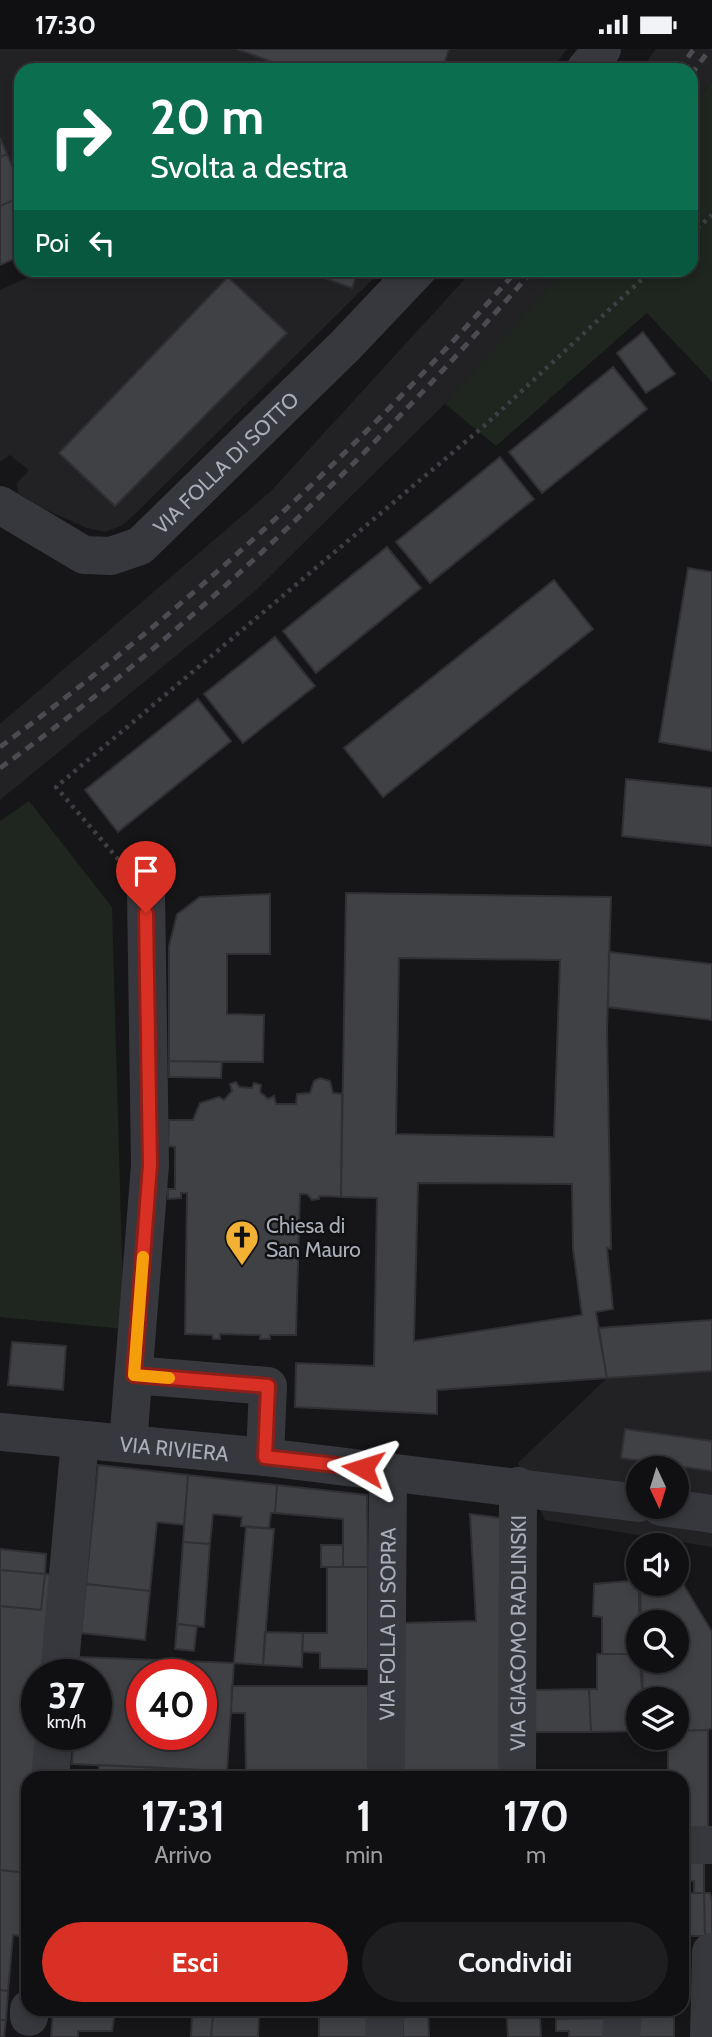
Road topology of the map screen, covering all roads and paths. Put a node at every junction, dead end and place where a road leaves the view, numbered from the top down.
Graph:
1 (601, 49) edge
2 (590, 63) edge
3 (712, 215) edge
4 (698, 228) edge
5 (411, 277) edge
6 (644, 277) edge
7 (0, 506) edge
8 (146, 893) joint
9 (134, 1375) junction
10 (0, 1432) edge
11 (80, 1440) junction
12 (128, 1444) junction
13 (265, 1457) junction
14 (388, 1471) junction
15 (518, 1486) junction
16 (626, 1501) edge
17 (690, 1511) edge
18 (712, 1514) edge
19 (60, 1659) edge
20 (53, 1750) edge
21 (51, 1771) edge
22 (386, 1771) edge
23 (517, 1771) edge
24 (689, 1845) edge
25 (712, 1845) edge
26 (702, 1951) edge
27 (385, 2016) edge
28 (622, 2016) edge
29 (384, 2037) edge
30 (621, 2037) edge
31 (709, 2037) edge

1 - 2 street
3 - 4 path
5 - 7 street, VIA FOLLA DI SOTTO
6 - 8 path
8 - 9 street
9 - 12 street
9 - 13 street
10 - 11 street, VIA RIVIERA
11 - 12 street, VIA RIVIERA
11 - 19 street
12 - 13 street, VIA RIVIERA
13 - 14 street, VIA RIVIERA
14 - 15 street, VIA RIVIERA
14 - 22 street, VIA FOLLA DI SOPRA
15 - 16 street, VIA RIVIERA
15 - 23 street, VIA GIACOMO RADLINSKI
17 - 18 street
20 - 21 street
24 - 25 street
26 - 31 street
27 - 29 street
28 - 30 street

